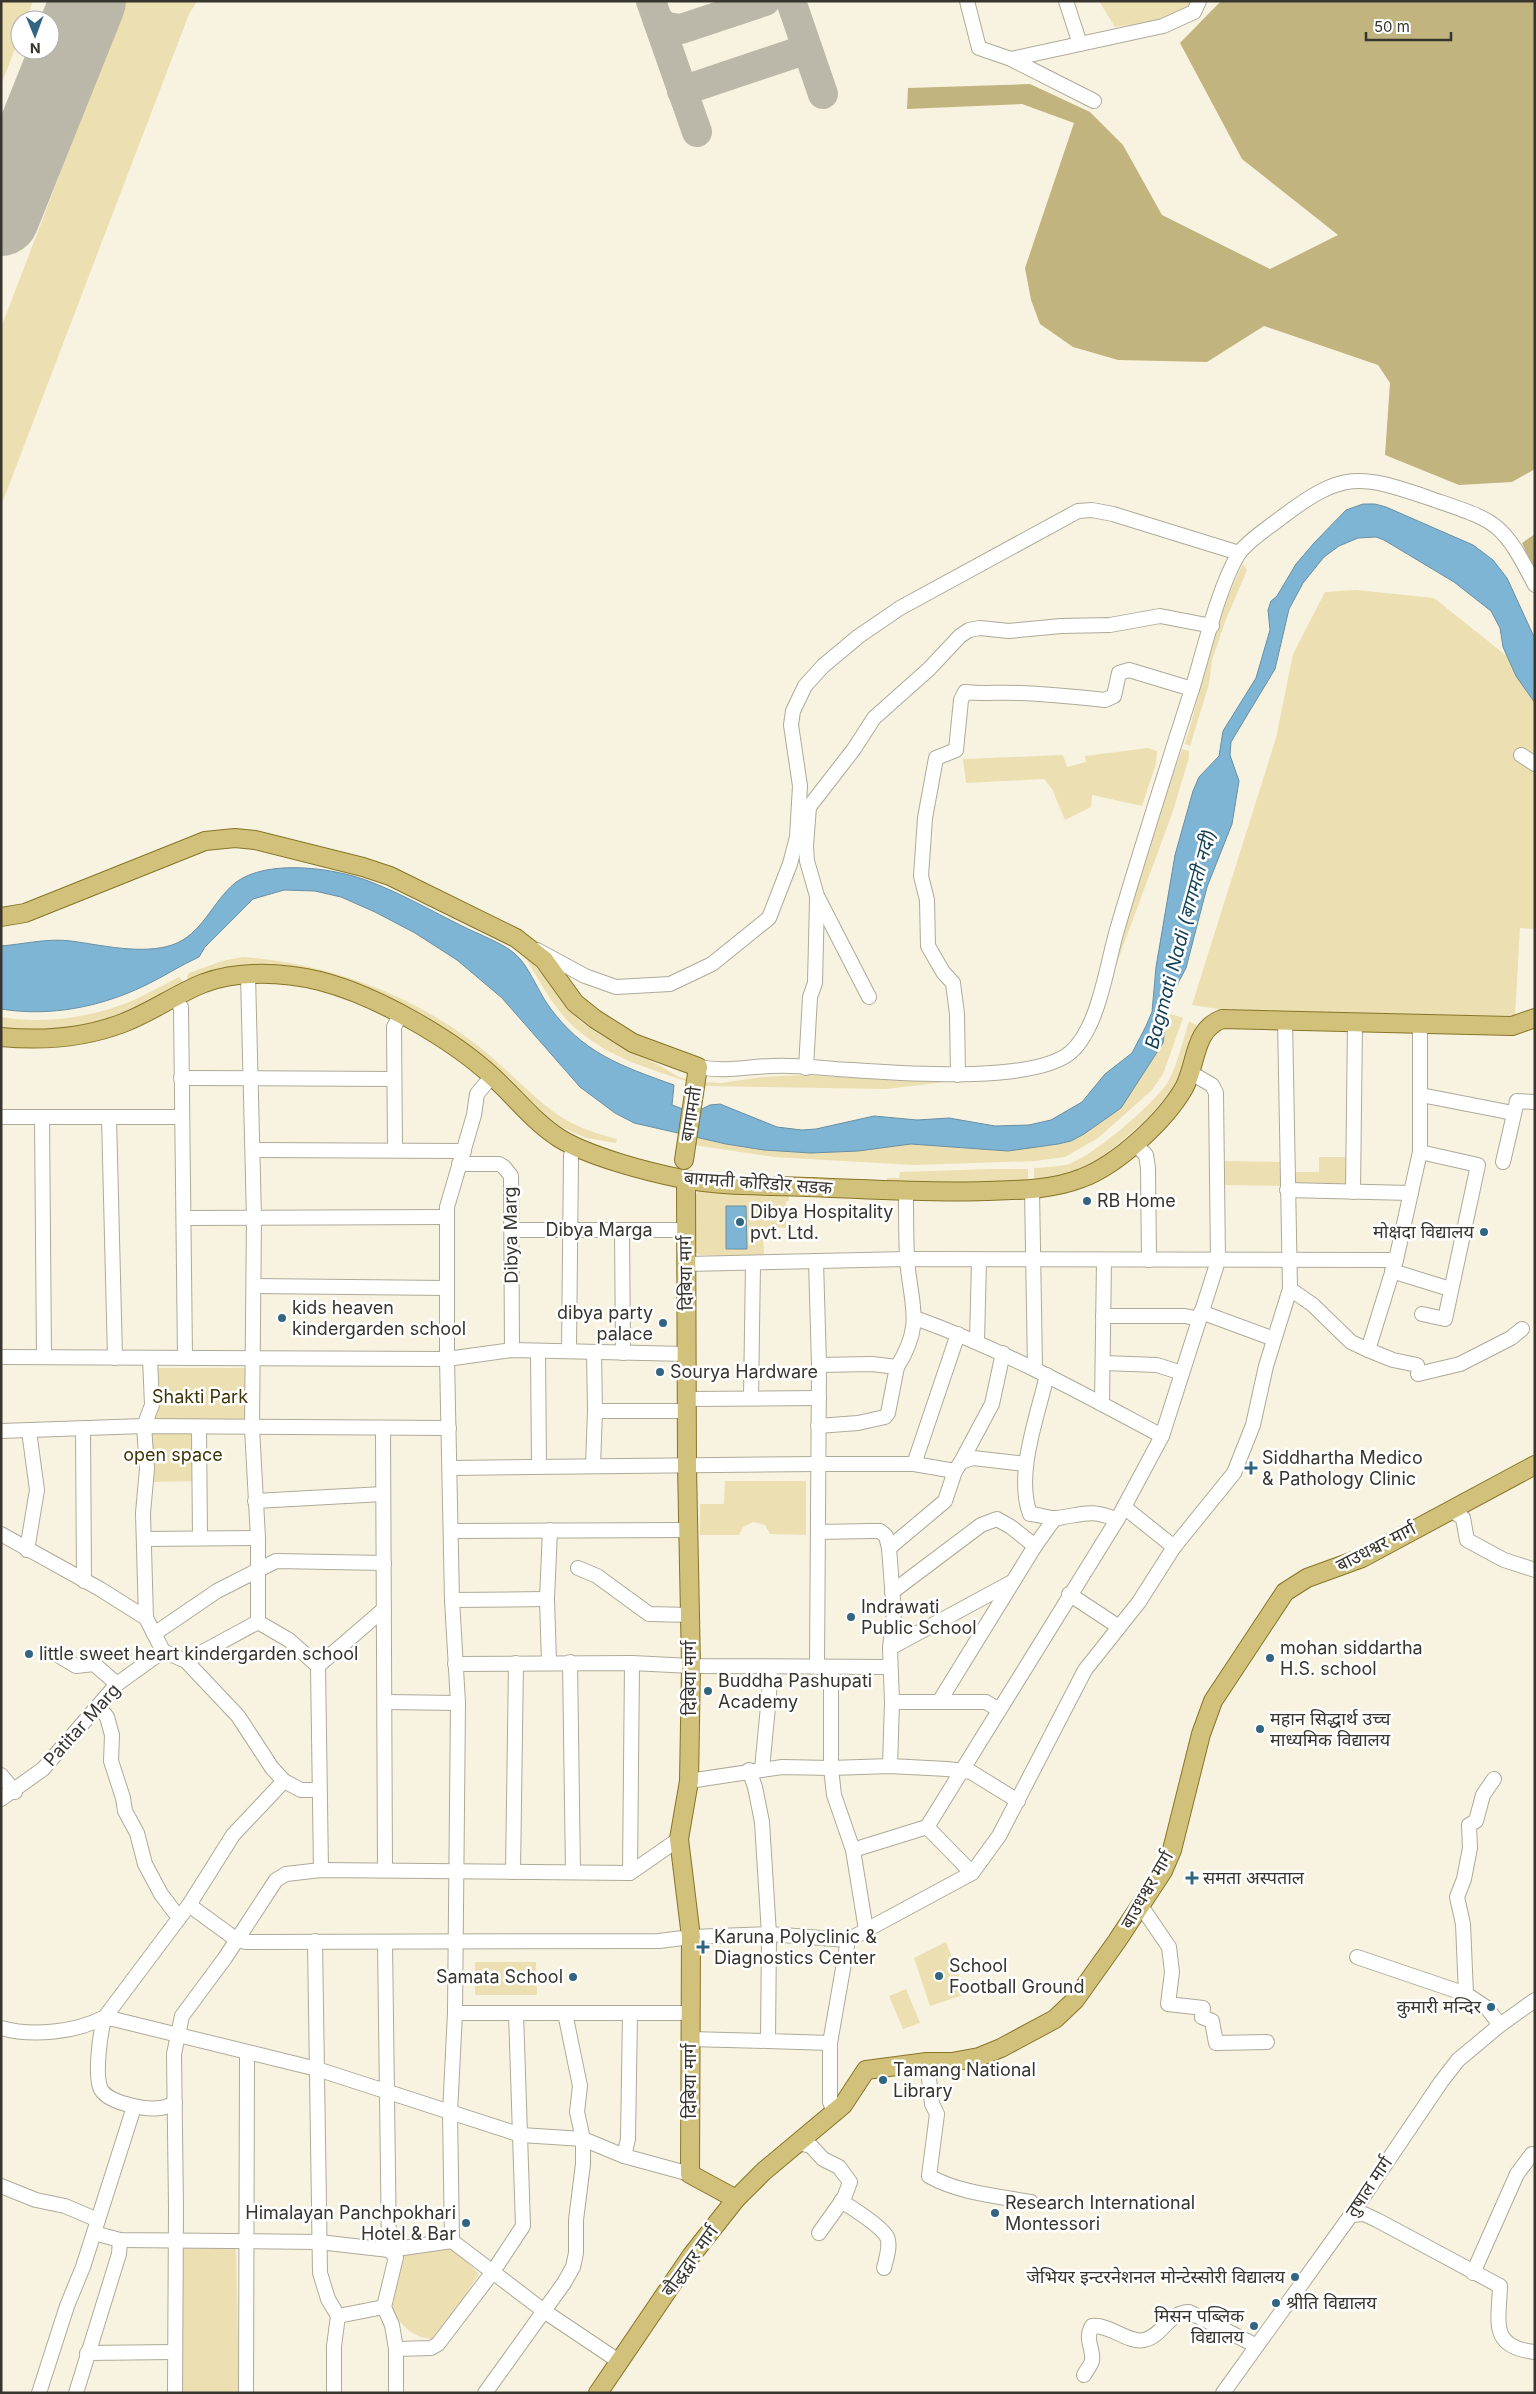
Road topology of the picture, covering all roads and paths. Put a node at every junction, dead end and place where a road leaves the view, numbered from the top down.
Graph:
1 (967, 1) edge
2 (1066, 1) edge
3 (1199, 1) edge
4 (1080, 44) junction
5 (1010, 59) junction
6 (1094, 101) dead end
7 (1238, 553) junction
8 (1535, 585) edge
9 (1212, 626) junction
10 (1192, 689) junction
11 (1521, 755) dead end
12 (1535, 764) edge
13 (817, 896) junction
14 (1, 917) edge
15 (516, 938) junction
16 (248, 975) junction
17 (869, 997) dead end
18 (174, 998) junction
19 (400, 1015) junction
20 (1535, 1018) edge
21 (1285, 1019) junction
22 (1354, 1022) junction
23 (1420, 1024) junction
24 (1, 1037) edge
25 (698, 1067) junction
26 (806, 1068) junction
27 (1191, 1073) junction
28 (958, 1075) junction
29 (492, 1076) junction
30 (181, 1078) junction
31 (251, 1078) junction
32 (394, 1079) junction
33 (1422, 1095) junction
34 (1535, 1102) edge
35 (1513, 1114) junction
36 (1, 1117) edge
37 (42, 1117) junction
38 (110, 1117) junction
39 (182, 1117) junction
40 (1134, 1143) junction
41 (573, 1145) junction
42 (395, 1149) junction
43 (253, 1150) junction
44 (1420, 1152) junction
45 (462, 1157) junction
46 (684, 1160) dead end
47 (1503, 1162) dead end
48 (686, 1180) junction
49 (1032, 1189) junction
50 (1287, 1190) junction
51 (906, 1192) junction
52 (1353, 1192) junction
53 (1412, 1193) junction
54 (447, 1217) junction
55 (184, 1218) junction
56 (254, 1218) junction
57 (512, 1230) junction
58 (572, 1230) junction
59 (622, 1230) junction
60 (686, 1230) junction
61 (907, 1260) junction
62 (979, 1260) junction
63 (1033, 1260) junction
64 (1104, 1260) junction
65 (1149, 1260) junction
66 (1288, 1260) junction
67 (816, 1261) junction
68 (1218, 1261) junction
69 (753, 1262) junction
70 (687, 1264) junction
71 (1394, 1266) junction
72 (254, 1286) junction
73 (447, 1288) junction
74 (1290, 1289) junction
75 (1450, 1289) junction
76 (1422, 1314) dead end
77 (1200, 1315) junction
78 (1103, 1316) junction
79 (915, 1318) junction
80 (1522, 1329) dead end
81 (958, 1334) junction
82 (1274, 1338) junction
83 (978, 1342) junction
84 (512, 1350) junction
85 (1368, 1350) junction
86 (538, 1351) junction
87 (569, 1351) junction
88 (594, 1352) junction
89 (623, 1353) junction
90 (1003, 1353) junction
91 (687, 1354) junction
92 (1, 1357) edge
93 (44, 1357) junction
94 (115, 1358) junction
95 (150, 1358) junction
96 (185, 1358) junction
97 (253, 1358) junction
98 (447, 1359) junction
99 (1103, 1363) junction
100 (819, 1365) junction
101 (897, 1367) junction
102 (1041, 1371) junction
103 (1182, 1373) junction
104 (751, 1398) junction
105 (819, 1398) junction
106 (1102, 1404) junction
107 (688, 1405) junction
108 (595, 1411) junction
109 (144, 1426) junction
110 (818, 1426) junction
111 (200, 1428) junction
112 (252, 1428) junction
113 (383, 1428) junction
114 (449, 1428) junction
115 (83, 1429) junction
116 (1, 1431) edge
117 (29, 1431) junction
118 (1162, 1436) junction
119 (817, 1464) junction
120 (914, 1464) junction
121 (1026, 1464) junction
122 (1535, 1465) edge
123 (540, 1466) junction
124 (593, 1466) junction
125 (687, 1466) junction
126 (958, 1467) junction
127 (450, 1468) junction
128 (383, 1494) junction
129 (255, 1500) junction
130 (1124, 1507) junction
131 (1451, 1510) junction
132 (1055, 1518) junction
133 (1117, 1520) junction
134 (550, 1530) junction
135 (688, 1530) junction
136 (452, 1531) junction
137 (818, 1532) junction
138 (1, 1534) edge
139 (200, 1538) junction
140 (258, 1538) junction
141 (144, 1539) junction
142 (1035, 1546) junction
143 (1174, 1547) junction
144 (889, 1548) junction
145 (27, 1550) junction
146 (384, 1563) junction
147 (578, 1568) dead end
148 (258, 1569) junction
149 (1535, 1570) edge
150 (84, 1580) junction
151 (1013, 1581) junction
152 (892, 1592) junction
153 (1069, 1594) junction
154 (547, 1599) junction
155 (452, 1600) junction
156 (384, 1609) junction
157 (690, 1615) junction
158 (146, 1618) junction
159 (258, 1622) junction
160 (1119, 1627) junction
161 (154, 1634) junction
162 (890, 1648) junction
163 (163, 1651) junction
164 (56, 1654) dead end
165 (186, 1661) junction
166 (570, 1662) junction
167 (516, 1663) junction
168 (549, 1663) junction
169 (632, 1663) junction
170 (455, 1664) junction
171 (318, 1666) junction
172 (691, 1666) junction
173 (770, 1667) junction
174 (824, 1667) junction
175 (890, 1667) junction
176 (117, 1684) junction
177 (385, 1702) junction
178 (892, 1702) junction
179 (939, 1702) junction
180 (458, 1703) junction
181 (99, 1707) junction
182 (999, 1710) junction
183 (890, 1766) junction
184 (831, 1768) junction
185 (755, 1770) junction
186 (961, 1770) junction
187 (1, 1775) edge
188 (1494, 1779) dead end
189 (689, 1780) junction
190 (284, 1781) junction
191 (319, 1790) junction
192 (15, 1792) junction
193 (1, 1799) edge
194 (1018, 1801) junction
195 (927, 1827) junction
196 (679, 1839) junction
197 (853, 1850) junction
198 (320, 1870) junction
199 (385, 1870) junction
200 (457, 1871) junction
201 (514, 1872) junction
202 (573, 1872) junction
203 (972, 1872) junction
204 (630, 1873) junction
205 (189, 1905) junction
206 (1141, 1906) junction
207 (179, 1918) junction
208 (866, 1930) junction
209 (769, 1934) junction
210 (691, 1937) junction
211 (237, 1940) junction
212 (848, 1940) junction
213 (315, 1941) junction
214 (456, 1941) junction
215 (385, 1942) junction
216 (1357, 1957) dead end
217 (1466, 1994) junction
218 (1535, 2000) edge
219 (455, 2013) junction
220 (516, 2013) junction
221 (565, 2013) junction
222 (630, 2014) junction
223 (689, 2014) junction
224 (105, 2017) junction
225 (1500, 2025) junction
226 (1, 2028) edge
227 (177, 2036) junction
228 (690, 2039) junction
229 (768, 2041) junction
230 (1267, 2042) dead end
231 (830, 2044) junction
232 (247, 2052) junction
233 (926, 2062) junction
234 (317, 2069) junction
235 (385, 2092) junction
236 (175, 2103) junction
237 (134, 2107) junction
238 (834, 2112) junction
239 (450, 2113) junction
240 (521, 2135) junction
241 (583, 2139) junction
242 (798, 2143) junction
243 (1535, 2155) edge
244 (624, 2156) junction
245 (690, 2174) junction
246 (1, 2186) edge
247 (736, 2199) junction
248 (840, 2201) junction
249 (1031, 2202) dead end
250 (1351, 2215) junction
251 (96, 2227) junction
252 (819, 2233) dead end
253 (175, 2239) junction
254 (120, 2240) junction
255 (245, 2240) junction
256 (452, 2241) junction
257 (319, 2242) junction
258 (389, 2250) junction
259 (884, 2268) dead end
260 (492, 2273) junction
261 (1473, 2274) junction
262 (384, 2307) junction
263 (544, 2311) junction
264 (338, 2316) junction
265 (1255, 2345) junction
266 (396, 2349) junction
267 (174, 2352) junction
268 (1535, 2352) edge
269 (87, 2353) junction
270 (620, 2362) junction
271 (1084, 2375) dead end
272 (39, 2393) edge
273 (76, 2393) edge
274 (175, 2393) edge
275 (246, 2393) edge
276 (334, 2393) edge
277 (396, 2393) edge
278 (485, 2393) edge
279 (598, 2393) edge
280 (1223, 2393) edge

1 - 5 street
2 - 4 street
3 - 4 street
4 - 5 street
5 - 6 street
7 - 8 street
7 - 9 street
7 - 15 street
9 - 10 street
9 - 13 street
10 - 28 street
10 - 28 street
11 - 12 street
13 - 17 street
13 - 26 street
14 - 15 main road
15 - 25 main road
16 - 18 main road, बागमती कोरिडोर सडक
16 - 19 main road, बागमती कोरिडोर सडक
16 - 31 street
18 - 24 main road, बागमती कोरिडोर सडक
18 - 30 street
19 - 29 main road, बागमती कोरिडोर सडक
19 - 32 street
20 - 23 main road
21 - 22 main road
21 - 27 main road, बागमती कोरिडोर सडक
21 - 50 street
22 - 23 main road
22 - 52 street
23 - 33 street
25 - 26 street
25 - 46 main road, बागामती
26 - 28 street
27 - 40 main road, बागमती कोरिडोर सडक
27 - 68 street
29 - 41 main road, बागमती कोरिडोर सडक
29 - 45 street
30 - 31 street
30 - 39 street
31 - 32 street
31 - 43 street
32 - 42 street
33 - 35 street
33 - 44 street
34 - 35 street
35 - 47 street
36 - 37 street
37 - 38 street
37 - 93 street
38 - 39 street
38 - 94 street
39 - 55 street
40 - 49 main road, बागमती कोरिडोर सडक
40 - 65 street
41 - 48 main road, बागमती कोरिडोर सडक
41 - 58 street
42 - 43 street, Dibya Marg
42 - 45 street, Dibya Marg
43 - 56 street
44 - 53 street
44 - 75 street
45 - 54 street
45 - 57 street, Dibya Marg
48 - 51 main road, बागमती कोरिडोर सडक
48 - 60 main road, दिबिया मार्ग
49 - 51 main road, बागमती कोरिडोर सडक
49 - 63 street
50 - 52 street
50 - 66 street
51 - 61 street
52 - 53 street
53 - 71 street
54 - 56 street
54 - 73 street
55 - 56 street
55 - 96 street
56 - 72 street
57 - 58 street, Dibya Marga
57 - 84 street, Dibya Marg
58 - 59 street, Dibya Marga
58 - 87 street
59 - 60 street, Dibya Marga
59 - 89 street
60 - 70 main road, दिबिया मार्ग
61 - 62 street
61 - 67 street
61 - 79 street
62 - 63 street
62 - 83 street
63 - 64 street
63 - 102 street
64 - 65 street
64 - 78 street
65 - 68 street
66 - 68 street
66 - 71 street
66 - 74 street
67 - 69 street
67 - 100 street
68 - 77 street
69 - 70 street
69 - 104 street
70 - 91 main road, दिबिया मार्ग
71 - 75 street
71 - 85 street
72 - 73 street
72 - 97 street
73 - 98 street
74 - 82 street
74 - 85 street
75 - 76 street
77 - 78 street
77 - 82 street
77 - 103 street
78 - 99 street
79 - 81 street
79 - 101 street
80 - 85 street
81 - 83 street
81 - 120 street
82 - 143 street
83 - 90 street
84 - 86 street
84 - 98 street
86 - 87 street
86 - 123 street
87 - 88 street
88 - 89 street
88 - 108 street
89 - 91 street
90 - 102 street
90 - 126 street
91 - 107 main road, दिबिया मार्ग
92 - 93 street
93 - 94 street
94 - 95 street
95 - 96 street
95 - 109 street
96 - 97 street
97 - 98 street
97 - 112 street
98 - 114 street
99 - 103 street
99 - 106 street
100 - 101 street
100 - 105 street
101 - 110 street
102 - 106 street
102 - 121 street
103 - 118 street
104 - 105 street
104 - 107 street
105 - 110 street
106 - 118 street
107 - 108 street
107 - 125 main road, दिबिया मार्ग
108 - 124 street
109 - 111 street
109 - 115 street
109 - 141 street
110 - 119 street
111 - 112 street
111 - 139 street
112 - 113 street
112 - 129 street
113 - 114 street
113 - 128 street
114 - 127 street
115 - 117 street
115 - 150 street
116 - 117 street
117 - 145 street
118 - 130 street
119 - 120 street
119 - 125 street
119 - 137 street
120 - 126 street
121 - 126 street
121 - 132 street
122 - 131 main road, बाउधश्वर मार्ग
123 - 124 street
123 - 127 street
124 - 125 street
125 - 135 main road, दिबिया मार्ग
126 - 144 street
127 - 136 street
128 - 129 street
128 - 146 street
129 - 140 street
130 - 133 street
130 - 143 street
131 - 149 street
131 - 206 main road, बाउधश्वर मार्ग
132 - 133 street
132 - 142 street
133 - 153 street
134 - 135 street
134 - 136 street
134 - 154 street
135 - 157 main road, दिबिया मार्ग
136 - 155 street
137 - 144 street
137 - 174 street
138 - 145 street
139 - 140 street
139 - 141 street
140 - 148 street
141 - 158 street
142 - 151 street
142 - 152 street
143 - 160 street
144 - 152 street
145 - 150 street
146 - 148 street
146 - 156 street
147 - 157 street
148 - 159 street
148 - 161 street
150 - 158 street
151 - 162 street
151 - 179 street
152 - 162 street
153 - 160 street
153 - 182 street
154 - 155 street
154 - 168 street
155 - 170 street
156 - 171 street
156 - 177 street
157 - 172 main road, दिबिया मार्ग
158 - 161 street
159 - 165 street
159 - 171 street
160 - 194 street
161 - 163 street
162 - 175 street
163 - 165 street
163 - 176 street, Patitar Marg
164 - 176 street
165 - 190 street
166 - 168 street
166 - 169 street
166 - 202 street
167 - 168 street
167 - 170 street
167 - 201 street
169 - 172 street
169 - 204 street
170 - 180 street
171 - 191 street
172 - 173 street
172 - 189 main road, दिबिया मार्ग
173 - 174 street
173 - 185 street
174 - 175 street
174 - 184 street
175 - 178 street
176 - 181 street, Patitar Marg
177 - 180 street
177 - 199 street
178 - 179 street
178 - 183 street
179 - 182 street
180 - 200 street
181 - 192 street, Patitar Marg
181 - 207 street
182 - 186 street
183 - 184 street
183 - 186 street
184 - 185 street
184 - 197 street
185 - 189 street
185 - 209 street
186 - 194 street
186 - 195 street
187 - 192 street
188 - 217 street
189 - 196 main road, दिबिया मार्ग
190 - 191 street
190 - 205 street
191 - 198 street
192 - 193 street, Patitar Marg
194 - 203 street
195 - 197 street
195 - 203 street
196 - 204 street
196 - 210 main road, दिबिया मार्ग
197 - 208 street
198 - 199 street
198 - 211 street
199 - 200 street
200 - 201 street
200 - 214 street
201 - 202 street
202 - 204 street
203 - 208 street
205 - 207 street
205 - 211 street
206 - 230 street
206 - 233 main road, बाउधश्वर मार्ग
207 - 224 street
208 - 212 street
209 - 210 street
209 - 212 street
209 - 229 street
210 - 214 street
210 - 223 main road, दिबिया मार्ग
211 - 213 street
211 - 227 street
212 - 231 street
213 - 215 street
213 - 234 street
214 - 215 street
214 - 219 street
215 - 235 street
216 - 217 street
217 - 225 street
218 - 225 street, तुषाल मार्ग
219 - 220 street
219 - 239 street
220 - 221 street
220 - 240 street
221 - 222 street
221 - 241 street
222 - 223 street
222 - 244 street
223 - 228 main road, दिबिया मार्ग
224 - 226 street
224 - 227 street
224 - 237 street
225 - 250 street, तुषाल मार्ग
227 - 232 street
227 - 236 street
228 - 229 street
228 - 245 main road, दिबिया मार्ग
229 - 231 street
231 - 238 street
232 - 234 street
232 - 255 street
233 - 238 main road, बाउधश्वर मार्ग
233 - 249 street
234 - 235 street
234 - 257 street
235 - 239 street
235 - 258 street
236 - 237 street
236 - 253 street
237 - 251 street
238 - 242 main road, बाउधश्वर मार्ग
239 - 240 street
239 - 256 street
240 - 241 street
240 - 260 street
241 - 244 street
241 - 263 street
242 - 247 main road, बौद्धद्वार मार्ग
242 - 248 street
243 - 261 street
244 - 245 street
245 - 247 main road
246 - 251 street
247 - 270 main road, बौद्धद्वार मार्ग
248 - 252 street
248 - 259 street
250 - 261 street
250 - 265 street, तुषाल मार्ग
251 - 254 street
251 - 272 street
253 - 254 street
253 - 255 street
253 - 267 street
254 - 269 street
255 - 257 street
255 - 275 street
256 - 258 street
256 - 260 street
257 - 258 street
257 - 264 street
258 - 262 street
260 - 263 street
260 - 266 street
261 - 268 street
262 - 264 street
262 - 266 street
263 - 270 street
263 - 278 street
264 - 276 street
265 - 271 street
265 - 280 street, तुषाल मार्ग
266 - 277 street
267 - 269 street
267 - 274 street
269 - 273 street
270 - 279 main road, बौद्धद्वार मार्ग

